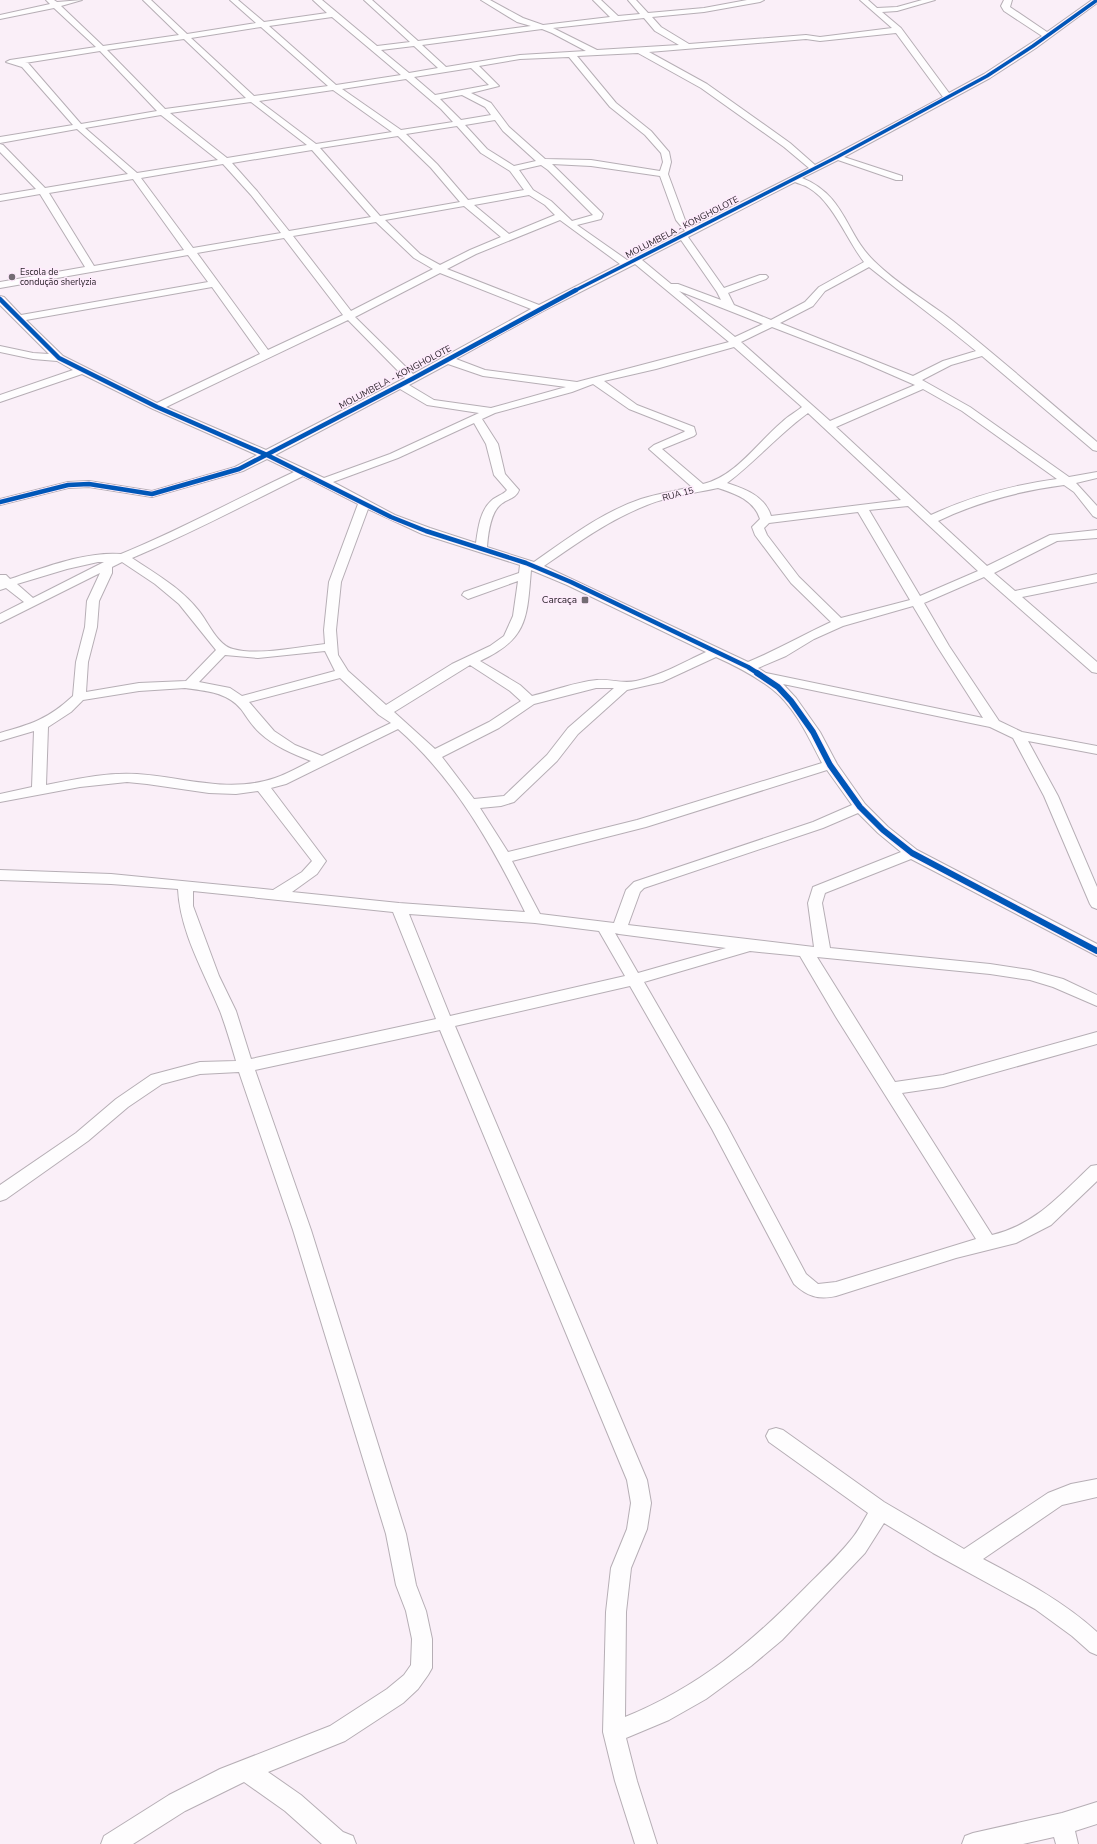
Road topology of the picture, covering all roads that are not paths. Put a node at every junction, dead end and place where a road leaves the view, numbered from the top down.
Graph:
1 (78, 0) edge
2 (147, 0) edge
3 (234, 0) edge
4 (317, 0) edge
5 (368, 0) edge
6 (485, 0) edge
7 (597, 0) edge
8 (632, 0) edge
9 (760, 0) edge
10 (864, 0) edge
11 (931, 0) edge
12 (1008, 0) edge
13 (1097, 0) edge
14 (745, 1) edge
15 (52, 3) edge
16 (897, 9) junction
17 (876, 10) junction
18 (334, 14) junction
19 (646, 16) junction
20 (0, 17) edge
21 (883, 17) junction
22 (616, 19) junction
23 (264, 26) junction
24 (544, 27) junction
25 (898, 30) junction
26 (187, 36) junction
27 (1047, 36) junction
28 (416, 42) junction
29 (687, 46) junction
30 (100, 48) junction
31 (373, 49) junction
32 (640, 50) junction
33 (596, 53) junction
34 (571, 54) junction
35 (27, 62) junction
36 (0, 64) edge
37 (474, 65) junction
38 (445, 70) junction
39 (407, 76) junction
40 (335, 88) junction
41 (463, 92) junction
42 (947, 97) junction
43 (432, 98) junction
44 (252, 99) junction
45 (163, 112) junction
46 (497, 117) junction
47 (458, 123) junction
48 (78, 126) junction
49 (400, 133) junction
50 (0, 140) edge
51 (0, 147) edge
52 (314, 147) junction
53 (837, 157) junction
54 (225, 161) junction
55 (544, 162) junction
56 (814, 168) junction
57 (513, 169) junction
58 (664, 174) junction
59 (135, 176) junction
60 (898, 178) dead end
61 (795, 179) junction
62 (43, 191) junction
63 (530, 192) junction
64 (0, 198) edge
65 (466, 203) junction
66 (561, 216) junction
67 (378, 219) junction
68 (570, 224) junction
69 (687, 234) junction
70 (287, 235) junction
71 (507, 237) junction
72 (191, 252) junction
73 (632, 262) junction
74 (870, 263) junction
75 (91, 269) junction
76 (441, 270) junction
77 (763, 276) dead end
78 (665, 282) junction
79 (214, 284) junction
80 (0, 285) edge
81 (722, 292) junction
82 (0, 299) edge
83 (729, 306) junction
84 (539, 309) junction
85 (349, 316) junction
86 (18, 318) junction
87 (770, 323) junction
88 (736, 342) junction
89 (0, 349) edge
90 (984, 352) junction
91 (267, 356) junction
92 (60, 358) junction
93 (448, 360) junction
94 (82, 370) junction
95 (412, 379) junction
96 (594, 380) junction
97 (919, 382) junction
98 (401, 385) junction
99 (579, 386) junction
100 (0, 399) edge
101 (157, 407) junction
102 (809, 407) junction
103 (491, 411) junction
104 (476, 418) junction
105 (828, 426) junction
106 (1097, 448) edge
107 (267, 455) junction
108 (303, 472) junction
109 (1097, 475) edge
110 (324, 482) junction
111 (1068, 482) junction
112 (719, 484) junction
113 (700, 488) junction
114 (0, 502) edge
115 (910, 502) junction
116 (364, 504) junction
117 (862, 508) junction
118 (1097, 514) edge
119 (766, 520) junction
120 (930, 520) junction
121 (1097, 534) edge
122 (481, 549) junction
123 (123, 558) junction
124 (106, 565) junction
125 (529, 568) junction
126 (987, 573) junction
127 (1097, 578) edge
128 (3, 582) edge
129 (468, 595) dead end
130 (1013, 595) junction
131 (918, 601) junction
132 (32, 604) junction
133 (0, 620) edge
134 (839, 623) junction
135 (331, 647) junction
136 (223, 650) junction
137 (716, 652) junction
138 (470, 660) junction
139 (748, 667) junction
140 (1097, 669) edge
141 (343, 673) junction
142 (761, 676) junction
143 (189, 685) junction
144 (622, 687) junction
145 (79, 697) junction
146 (240, 700) junction
147 (529, 701) junction
148 (384, 712) junction
149 (399, 724) junction
150 (994, 724) junction
151 (41, 725) junction
152 (1018, 735) junction
153 (0, 737) edge
154 (1097, 750) edge
155 (433, 756) junction
156 (322, 761) junction
157 (830, 765) junction
158 (262, 786) junction
159 (39, 792) junction
160 (0, 798) edge
161 (469, 804) junction
162 (860, 807) junction
163 (912, 853) junction
164 (504, 858) junction
165 (2, 874) edge
166 (186, 885) junction
167 (277, 894) junction
168 (1097, 904) edge
169 (399, 908) junction
170 (535, 918) junction
171 (611, 928) junction
172 (751, 946) junction
173 (1097, 951) edge
174 (805, 952) junction
175 (823, 952) junction
176 (635, 978) junction
177 (1097, 1001) edge
178 (445, 1024) junction
179 (1097, 1038) edge
180 (246, 1066) junction
181 (891, 1088) junction
182 (1097, 1171) edge
183 (0, 1194) edge
184 (988, 1243) junction
185 (776, 1436) dead end
186 (1097, 1488) edge
187 (880, 1512) junction
188 (966, 1559) junction
189 (1097, 1645) edge
190 (614, 1732) junction
191 (246, 1770) junction
192 (1097, 1813) edge
193 (1064, 1834) edge
194 (121, 1842) edge
195 (338, 1843) edge
196 (646, 1844) edge
197 (974, 1844) edge

1 - 15 street
2 - 26 street
3 - 23 street
4 - 18 street
5 - 28 street
6 - 24 street
7 - 22 street
8 - 19 street
9 - 14 street
10 - 17 street
11 - 16 street
12 - 27 street
13 - 27 street, MOLUMBELA - KONGHOLOTE
14 - 19 street
15 - 20 street
15 - 30 street
16 - 17 street
16 - 21 street
17 - 21 street
18 - 23 street
18 - 31 street
19 - 22 street
19 - 29 street
21 - 25 street
22 - 24 street
23 - 26 street
23 - 40 street
24 - 28 street
24 - 33 street
25 - 29 street
25 - 42 street
26 - 30 street
26 - 44 street
27 - 42 street, MOLUMBELA - KONGHOLOTE
28 - 31 street
28 - 38 street
29 - 32 street
30 - 35 street
30 - 45 street
31 - 39 street
32 - 33 street
32 - 56 street
33 - 34 street
34 - 37 street
34 - 58 street
35 - 36 street
35 - 48 street
37 - 38 street
37 - 41 street
38 - 39 street
39 - 40 street
39 - 43 street
40 - 44 street
40 - 49 street
41 - 43 street
41 - 46 street
42 - 53 street, MOLUMBELA - KONGHOLOTE
43 - 47 street
44 - 45 street
44 - 52 street
45 - 48 street
45 - 54 street
46 - 47 street
46 - 55 street
47 - 49 street
47 - 57 street
48 - 50 street
48 - 59 street
49 - 52 street
49 - 65 street
51 - 62 street
52 - 54 street
52 - 67 street
53 - 56 street, MOLUMBELA - KONGHOLOTE
53 - 60 street
54 - 59 street
54 - 70 street
55 - 57 street
55 - 58 street
55 - 68 street
56 - 61 street, MOLUMBELA - KONGHOLOTE
57 - 63 street
58 - 69 street
59 - 62 street
59 - 72 street
61 - 69 street, MOLUMBELA - KONGHOLOTE
61 - 74 street
62 - 64 street
62 - 75 street
63 - 65 street
63 - 66 street
65 - 67 street
65 - 71 street
66 - 68 street
66 - 71 street
67 - 70 street
67 - 76 street
68 - 73 street
69 - 73 street, MOLUMBELA - KONGHOLOTE
69 - 81 street
70 - 72 street
70 - 85 street
71 - 76 street
72 - 75 street
72 - 79 street
73 - 78 street
73 - 84 street, MOLUMBELA - KONGHOLOTE
74 - 87 street
74 - 90 street
75 - 80 street
76 - 84 street
76 - 85 street
77 - 81 street
78 - 83 street
78 - 88 street
79 - 86 street
79 - 91 street
81 - 83 street
82 - 86 street
83 - 87 street
84 - 93 street, MOLUMBELA - KONGHOLOTE
85 - 91 street
85 - 95 street
86 - 92 street
87 - 88 street
87 - 97 street
88 - 96 street
88 - 102 street
89 - 92 street
90 - 97 street
90 - 106 street
91 - 101 street
92 - 94 street
93 - 95 street, MOLUMBELA - KONGHOLOTE
93 - 99 street
94 - 100 street
94 - 101 street
95 - 98 street, MOLUMBELA - KONGHOLOTE
96 - 99 street
96 - 113 street
97 - 105 street
97 - 111 street
98 - 103 street
98 - 107 street, MOLUMBELA - KONGHOLOTE
99 - 103 street
101 - 107 street
102 - 105 street
102 - 112 street, RUA 15
103 - 104 street
104 - 110 street
104 - 122 street
105 - 115 street
107 - 108 street
107 - 114 street, MOLUMBELA - KONGHOLOTE
108 - 110 street
108 - 123 street
109 - 111 street
110 - 116 street
111 - 118 street
111 - 120 street
112 - 113 street, RUA 15
112 - 119 street
113 - 125 street, RUA 15
115 - 117 street
115 - 120 street
116 - 122 street
116 - 135 street
117 - 119 street
117 - 131 street
119 - 134 street
120 - 126 street
121 - 126 street
122 - 125 street
123 - 124 street
123 - 128 street
123 - 136 street
124 - 132 street
124 - 145 street
125 - 129 street, RUA 15
125 - 137 street
125 - 138 street
126 - 130 street
126 - 131 street
127 - 130 street
128 - 132 street
130 - 140 street
131 - 134 street
131 - 150 street
132 - 133 street
134 - 139 street
135 - 136 street
135 - 141 street
136 - 143 street
137 - 139 street
137 - 144 street
138 - 147 street
138 - 148 street
139 - 142 street
141 - 146 street
141 - 148 street
142 - 150 street
142 - 157 street
143 - 145 street
143 - 146 street
144 - 147 street
144 - 161 street
145 - 151 street
146 - 156 street
147 - 155 street
148 - 149 street
149 - 155 street
149 - 156 street
150 - 152 street
151 - 153 street
151 - 159 street
152 - 154 street
152 - 168 street
155 - 161 street
156 - 158 street
157 - 162 street
157 - 164 street
158 - 159 street
158 - 167 street
159 - 160 street
161 - 164 street
162 - 163 street
162 - 171 street
163 - 173 street
163 - 175 street
164 - 170 street
165 - 166 street
166 - 167 street
166 - 180 street
167 - 169 street
169 - 170 street
169 - 178 street
170 - 171 street
171 - 172 street
171 - 176 street
172 - 174 street
172 - 176 street
174 - 175 street
174 - 181 street
175 - 177 street
176 - 178 street
176 - 184 street
178 - 180 street
178 - 190 street
179 - 181 street
180 - 183 street
180 - 191 street
181 - 184 street
182 - 184 street
185 - 187 street
186 - 188 street
187 - 188 street
187 - 190 street
188 - 189 street
190 - 196 street
191 - 194 street
191 - 195 street
192 - 193 street
193 - 197 street

